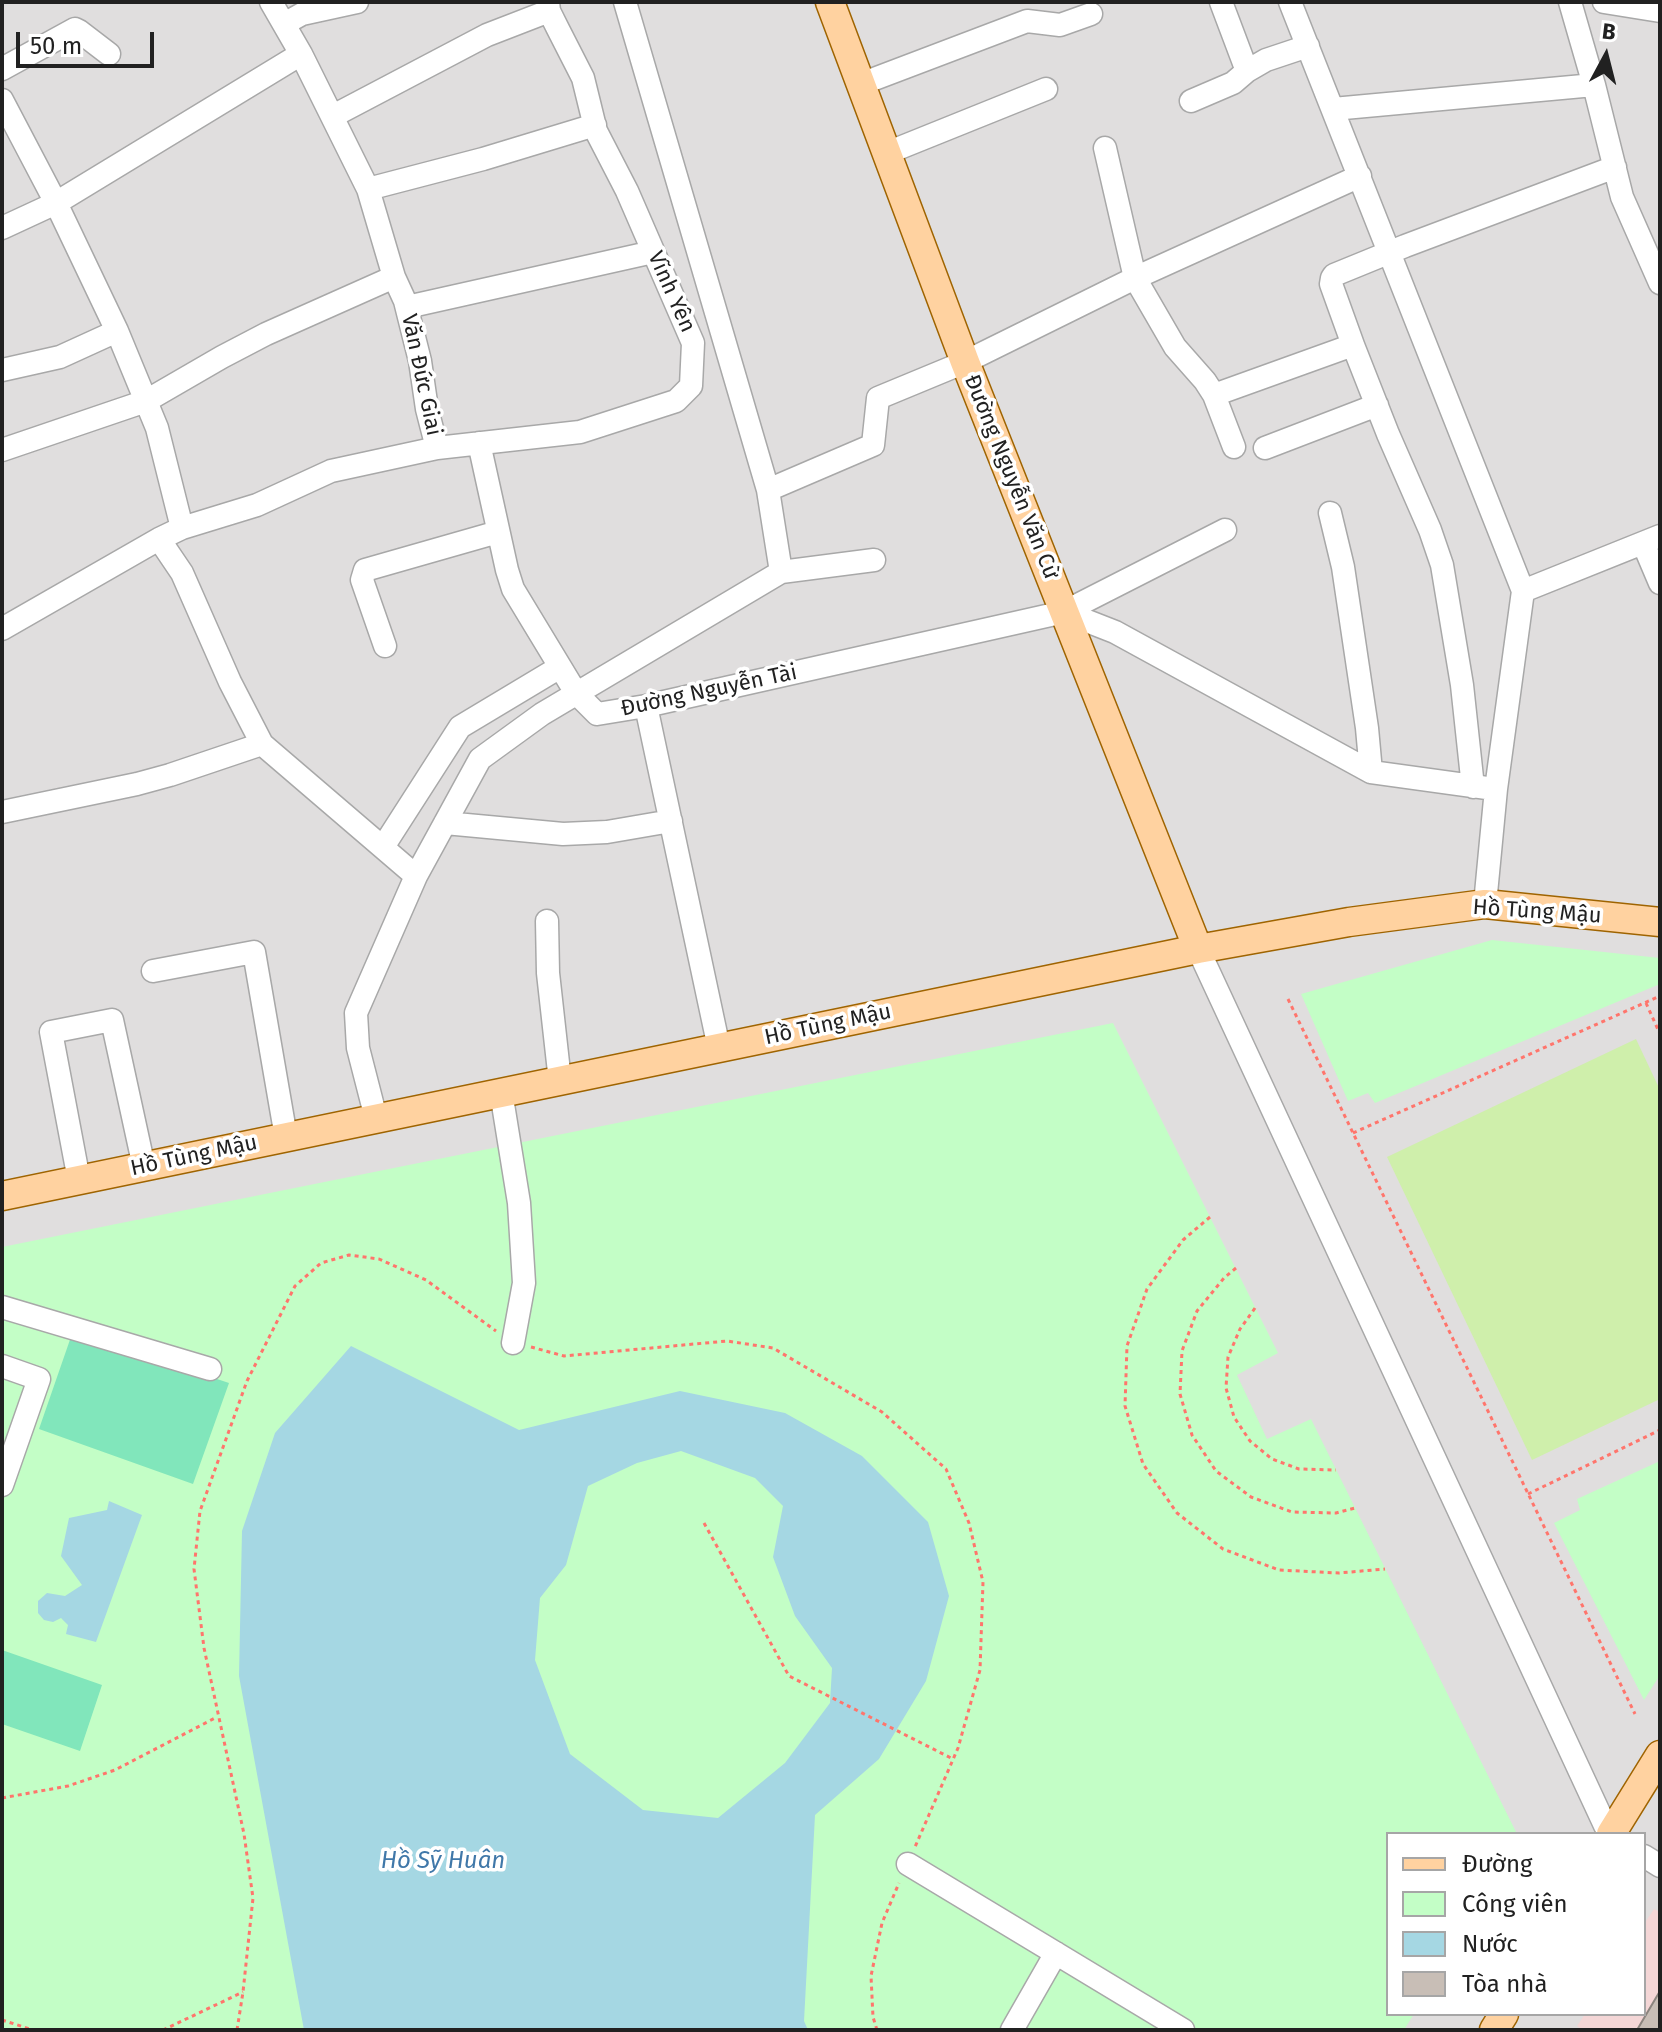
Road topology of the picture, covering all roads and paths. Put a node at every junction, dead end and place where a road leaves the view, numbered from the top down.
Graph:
1 (271, 2) edge
2 (357, 2) edge
3 (625, 2) edge
4 (830, 2) edge
5 (1221, 2) edge
6 (1290, 2) edge
7 (1570, 2) edge
8 (1604, 2) edge
9 (549, 7) edge
10 (1660, 11) edge
11 (1091, 14) dead end
12 (284, 24) junction
13 (1308, 46) junction
14 (109, 54) dead end
15 (301, 54) junction
16 (2, 69) edge
17 (1247, 71) junction
18 (861, 84) junction
19 (1594, 85) junction
20 (1046, 89) dead end
21 (2, 100) edge
22 (1191, 101) dead end
23 (1333, 109) junction
24 (333, 116) junction
25 (595, 125) junction
26 (1105, 148) dead end
27 (887, 153) junction
28 (1615, 167) junction
29 (1360, 176) junction
30 (368, 189) junction
31 (56, 203) junction
32 (2, 228) edge
33 (1651, 240) edge
34 (653, 252) junction
35 (1389, 253) junction
36 (394, 277) junction
37 (1135, 278) junction
38 (1660, 283) edge
39 (407, 307) junction
40 (117, 331) junction
41 (1353, 345) junction
42 (965, 362) junction
43 (2, 370) edge
44 (1214, 395) junction
45 (146, 401) junction
46 (1377, 405) junction
47 (479, 443) junction
48 (1234, 447) dead end
49 (437, 448) junction
50 (1265, 448) dead end
51 (2, 450) edge
52 (768, 490) junction
53 (1330, 513) dead end
54 (182, 528) junction
55 (1225, 530) dead end
56 (498, 532) junction
57 (159, 539) junction
58 (1652, 540) edge
59 (874, 560) dead end
60 (781, 572) junction
61 (1660, 583) edge
62 (1523, 591) junction
63 (1064, 612) junction
64 (2, 629) edge
65 (385, 646) dead end
66 (560, 667) junction
67 (576, 693) junction
68 (646, 706) junction
69 (262, 744) junction
70 (1371, 772) junction
71 (1473, 787) junction
72 (1496, 789) junction
73 (2, 812) edge
74 (671, 821) junction
75 (445, 823) junction
76 (383, 847) junction
77 (416, 876) junction
78 (1485, 904) junction
79 (547, 921) dead end
80 (1660, 922) edge
81 (1198, 949) junction
82 (153, 971) dead end
83 (1660, 996) edge
84 (1288, 999) dead end
85 (1646, 1003) junction
86 (1660, 1034) edge
87 (719, 1048) junction
88 (560, 1081) junction
89 (501, 1092) junction
90 (376, 1118) junction
91 (1353, 1133) junction
92 (286, 1137) junction
93 (144, 1167) junction
94 (79, 1180) junction
95 (2, 1196) edge
96 (1210, 1217) dead end
97 (1236, 1268) dead end
98 (2, 1307) edge
99 (1255, 1308) dead end
100 (513, 1343) junction
101 (2, 1366) edge
102 (210, 1369) dead end
103 (1660, 1430) edge
104 (1336, 1470) dead end
105 (2, 1485) edge
106 (1528, 1494) junction
107 (1355, 1508) dead end
108 (704, 1523) dead end
109 (1385, 1569) dead end
110 (1635, 1714) dead end
111 (217, 1717) junction
112 (1660, 1755) edge
113 (953, 1759) junction
114 (2, 1798) edge
115 (1609, 1832) edge
116 (1611, 1832) edge
117 (908, 1864) junction
118 (1056, 1953) junction
119 (243, 1992) junction
120 (2, 2020) edge
121 (33, 2030) edge
122 (163, 2030) edge
123 (237, 2030) edge
124 (877, 2030) edge
125 (1012, 2030) edge
126 (1183, 2030) edge

1 - 12 street, Văn Đức Giai
2 - 12 street
3 - 52 street
4 - 18 main road, Đường Nguyễn Văn Cừ
5 - 17 street
6 - 13 street
7 - 19 street
8 - 10 street
9 - 24 street
9 - 25 street, Vĩnh Yên
11 - 18 street
12 - 15 street, Văn Đức Giai
13 - 17 street
13 - 23 street
14 - 16 street
15 - 24 street, Văn Đức Giai
15 - 31 street
17 - 22 street
18 - 27 main road, Đường Nguyễn Văn Cừ
19 - 23 street
19 - 28 street
20 - 27 street
21 - 31 street
23 - 29 street
24 - 30 street, Văn Đức Giai
25 - 30 street
25 - 34 street, Vĩnh Yên
26 - 37 street
27 - 42 main road, Đường Nguyễn Văn Cừ
28 - 33 street
28 - 35 street
29 - 35 street
29 - 37 street
30 - 36 street, Văn Đức Giai
31 - 32 street
31 - 40 street
33 - 38 street
34 - 39 street
34 - 47 street, Vĩnh Yên
35 - 41 street
35 - 62 street
36 - 39 street, Văn Đức Giai
36 - 45 street
37 - 42 street
37 - 44 street
39 - 49 street, Văn Đức Giai
40 - 43 street
40 - 45 street
41 - 44 street
41 - 46 street
42 - 52 street
42 - 63 main road, Đường Nguyễn Văn Cừ
44 - 48 street
45 - 51 street
45 - 54 street
46 - 50 street
46 - 71 street
47 - 49 street, Vĩnh Yên
47 - 56 street
49 - 54 street, Văn Đức Giai
52 - 60 street
53 - 70 street
54 - 57 street, Văn Đức Giai
55 - 63 street, Đường Nguyễn Tài
56 - 65 street
56 - 66 street
57 - 64 street, Văn Đức Giai
57 - 69 street
58 - 61 street
58 - 62 street
59 - 60 street
60 - 67 street
62 - 72 street
63 - 68 street, Đường Nguyễn Tài
63 - 70 street
63 - 81 main road, Đường Nguyễn Văn Cừ
66 - 67 street
66 - 76 street
67 - 68 street, Đường Nguyễn Tài
67 - 75 street
68 - 74 street
69 - 73 street
69 - 76 street
70 - 71 street
71 - 72 street
72 - 78 street
74 - 75 street
74 - 87 street
75 - 77 street
76 - 77 street
77 - 90 street
78 - 80 main road, Hồ Tùng Mậu
78 - 81 main road, Hồ Tùng Mậu
79 - 88 street
81 - 87 main road, Hồ Tùng Mậu
81 - 115 street
82 - 92 street
83 - 85 path
84 - 91 path
85 - 86 path
85 - 91 path
87 - 88 main road, Hồ Tùng Mậu
88 - 89 main road, Hồ Tùng Mậu
89 - 90 main road, Hồ Tùng Mậu
89 - 100 street
90 - 92 main road, Hồ Tùng Mậu
91 - 106 path
92 - 93 main road, Hồ Tùng Mậu
93 - 94 main road, Hồ Tùng Mậu
93 - 94 street
94 - 95 main road, Hồ Tùng Mậu
96 - 109 path
97 - 107 path
98 - 102 street
99 - 104 path
100 - 111 path
100 - 113 path
101 - 105 street
103 - 106 path
106 - 110 path
108 - 113 path
111 - 114 path
111 - 119 path
112 - 116 main road
113 - 117 path
117 - 118 street
117 - 124 path
118 - 125 street
118 - 126 street
119 - 122 path
119 - 123 path
120 - 121 path

